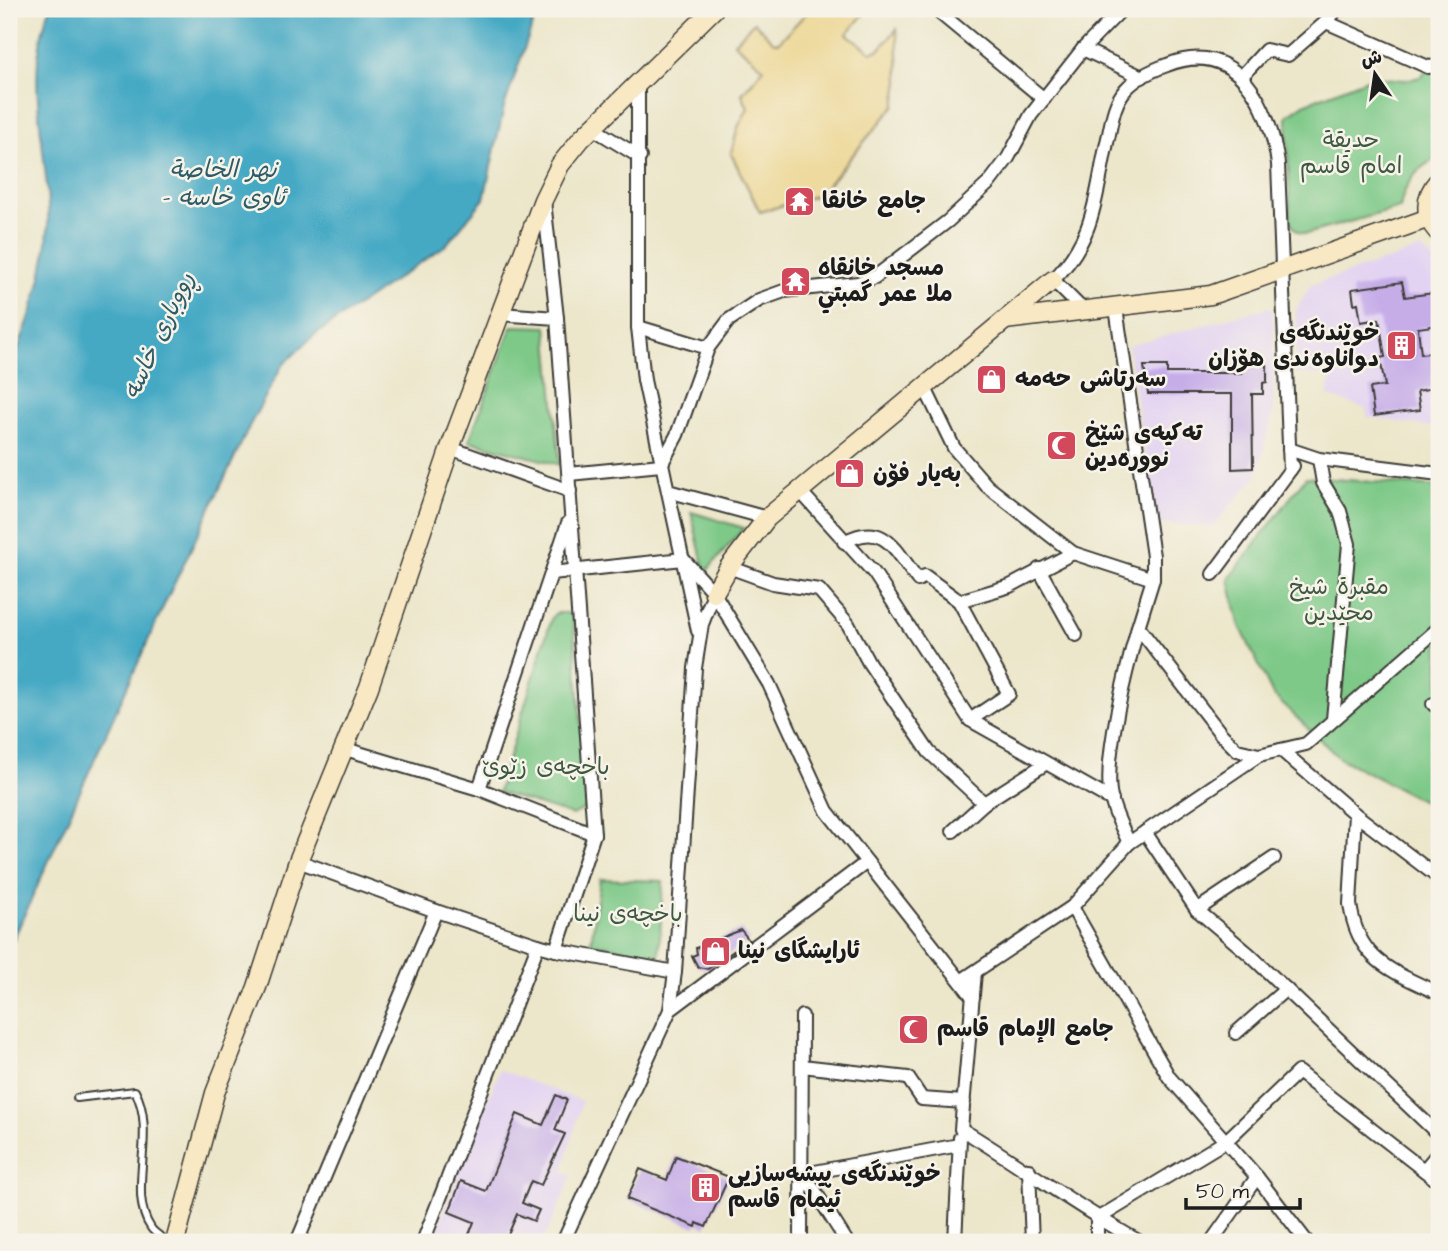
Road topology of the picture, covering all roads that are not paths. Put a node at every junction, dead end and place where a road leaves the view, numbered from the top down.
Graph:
1 (714, 9) edge
2 (935, 9) edge
3 (1122, 9) edge
4 (1337, 9) edge
5 (1326, 22) junction
6 (1083, 49) junction
7 (1439, 66) edge
8 (1241, 75) junction
9 (1142, 77) junction
10 (638, 83) junction
11 (1044, 99) junction
12 (594, 129) junction
13 (639, 157) junction
14 (1439, 180) edge
15 (544, 200) junction
16 (1434, 226) edge
17 (1281, 272) junction
18 (1053, 280) junction
19 (1116, 307) junction
20 (1084, 311) junction
21 (498, 314) junction
22 (557, 318) junction
23 (1005, 320) junction
24 (638, 327) junction
25 (708, 348) junction
26 (925, 388) junction
27 (450, 448) junction
28 (1295, 452) junction
29 (1319, 459) junction
30 (661, 465) junction
31 (569, 474) junction
32 (1439, 474) edge
33 (570, 491) junction
34 (668, 491) junction
35 (800, 491) junction
36 (570, 516) junction
37 (767, 518) junction
38 (844, 542) junction
39 (1073, 553) junction
40 (684, 559) junction
41 (729, 567) junction
42 (1039, 569) junction
43 (574, 571) junction
44 (552, 573) junction
45 (1213, 575) dead end
46 (1153, 579) junction
47 (714, 593) junction
48 (959, 601) junction
49 (1138, 626) junction
50 (1439, 628) edge
51 (1076, 635) dead end
52 (699, 638) junction
53 (1333, 719) junction
54 (970, 720) junction
55 (342, 748) junction
56 (1281, 750) junction
57 (1259, 755) junction
58 (1045, 764) junction
59 (479, 789) junction
60 (1112, 800) junction
61 (984, 803) junction
62 (1355, 814) junction
63 (953, 831) dead end
64 (1145, 832) junction
65 (594, 834) junction
66 (1129, 843) junction
67 (1275, 858) dead end
68 (298, 861) junction
69 (867, 862) junction
70 (1439, 878) edge
71 (1072, 906) junction
72 (1197, 910) junction
73 (436, 911) junction
74 (538, 945) junction
75 (556, 950) junction
76 (676, 972) junction
77 (975, 972) junction
78 (961, 981) junction
79 (1286, 989) junction
80 (1439, 994) edge
81 (973, 997) junction
82 (670, 1010) junction
83 (802, 1016) dead end
84 (1236, 1032) dead end
85 (802, 1066) junction
86 (76, 1098) dead end
87 (964, 1102) junction
88 (961, 1129) junction
89 (1439, 1135) edge
90 (1226, 1141) junction
91 (959, 1145) junction
92 (1439, 1152) edge
93 (1029, 1170) junction
94 (1423, 1170) junction
95 (803, 1174) junction
96 (1257, 1177) junction
97 (1439, 1182) edge
98 (1097, 1219) junction
99 (168, 1242) edge
100 (175, 1242) edge
101 (297, 1242) edge
102 (423, 1242) edge
103 (563, 1242) edge
104 (801, 1242) edge
105 (847, 1242) edge
106 (955, 1242) edge
107 (1032, 1242) edge
108 (1097, 1242) edge
109 (1140, 1242) edge
110 (1211, 1242) edge
111 (1307, 1242) edge

1 - 10 street
2 - 11 street
3 - 6 street
4 - 5 street
5 - 7 street
5 - 8 street
6 - 9 street
6 - 11 street
8 - 9 street
8 - 17 street
9 - 18 street
10 - 12 street
10 - 13 street
11 - 25 street
12 - 13 street
12 - 15 street
13 - 24 street
14 - 16 street
15 - 21 street
15 - 22 street
16 - 17 street
17 - 19 street
17 - 28 street
18 - 20 street
18 - 23 street
19 - 20 street
19 - 46 street
20 - 23 street
21 - 22 street
21 - 27 street
22 - 31 street
23 - 26 street
24 - 25 street
24 - 30 street
25 - 30 street
26 - 35 street
26 - 39 street
27 - 33 street
27 - 55 street
28 - 29 street
28 - 45 street
29 - 32 street
29 - 53 street
30 - 31 street
30 - 34 street
31 - 33 street
33 - 36 street
34 - 37 street
34 - 40 street
35 - 37 street
35 - 38 street
36 - 43 street
36 - 44 street
37 - 41 street
38 - 48 street
38 - 54 street
39 - 42 street
39 - 46 street
40 - 43 street
40 - 47 street
40 - 52 street
41 - 47 street
41 - 61 street
42 - 48 street
42 - 51 street
43 - 44 street
43 - 65 street
44 - 59 street
46 - 49 street
47 - 52 street
47 - 69 street
48 - 54 street
49 - 57 street
49 - 60 street
50 - 53 street
52 - 76 street
53 - 56 street
54 - 58 street
55 - 59 street
55 - 68 street
56 - 57 street
56 - 62 street
57 - 64 street
58 - 60 street
58 - 61 street
59 - 65 street
60 - 66 street
61 - 63 street
62 - 70 street
62 - 80 street
64 - 66 street
64 - 72 street
65 - 75 street
66 - 71 street
67 - 72 street
68 - 73 street
68 - 100 street
69 - 78 street
69 - 82 street
71 - 77 street
71 - 90 street
72 - 79 street
73 - 74 street
73 - 101 street
74 - 75 street
74 - 102 street
75 - 76 street
76 - 82 street
77 - 78 street
77 - 81 street
78 - 81 street
79 - 84 street
79 - 89 street
81 - 87 street
82 - 103 street
83 - 85 street
85 - 87 street
85 - 95 street
86 - 99 lane
87 - 88 street
88 - 91 street
88 - 93 street
90 - 94 street
90 - 96 street
90 - 98 street
91 - 95 street
91 - 106 street
92 - 94 street
93 - 98 street
93 - 107 street
94 - 97 street
95 - 104 street
95 - 105 street
96 - 110 street
96 - 111 street
98 - 108 street
98 - 109 street

